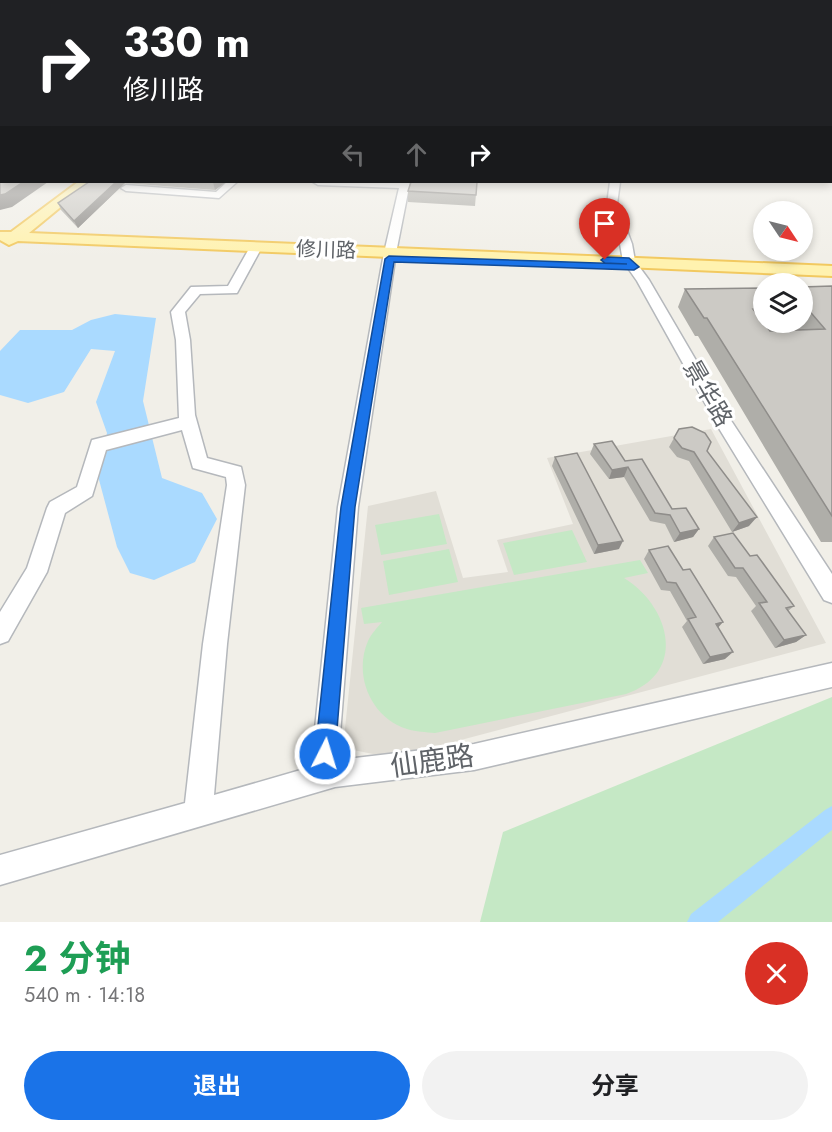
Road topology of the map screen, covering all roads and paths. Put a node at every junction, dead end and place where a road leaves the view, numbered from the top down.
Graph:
1 (70, 183) edge
2 (84, 183) edge
3 (231, 183) edge
4 (405, 183) edge
5 (615, 183) edge
6 (128, 187) edge
7 (3, 241) edge
8 (255, 250) junction
9 (390, 256) junction
10 (632, 264) junction
11 (832, 271) edge
12 (832, 277) edge
13 (189, 422) junction
14 (832, 593) edge
15 (0, 633) edge
16 (832, 675) edge
17 (323, 777) junction
18 (198, 813) junction
19 (0, 870) edge

1 - 7 main road
2 - 7 main road
3 - 6 street
4 - 9 street
5 - 10 street, 景华路
7 - 8 main road, 修川路
8 - 9 main road, 修川路
8 - 13 street
9 - 10 main road, 修川路
9 - 17 street
10 - 11 main road, 修川路
10 - 12 main road, 修川路
10 - 14 street, 景华路
13 - 15 street
13 - 18 street
16 - 17 street, 仙鹿路
17 - 18 street, 仙鹿路
18 - 19 street, 仙鹿路

